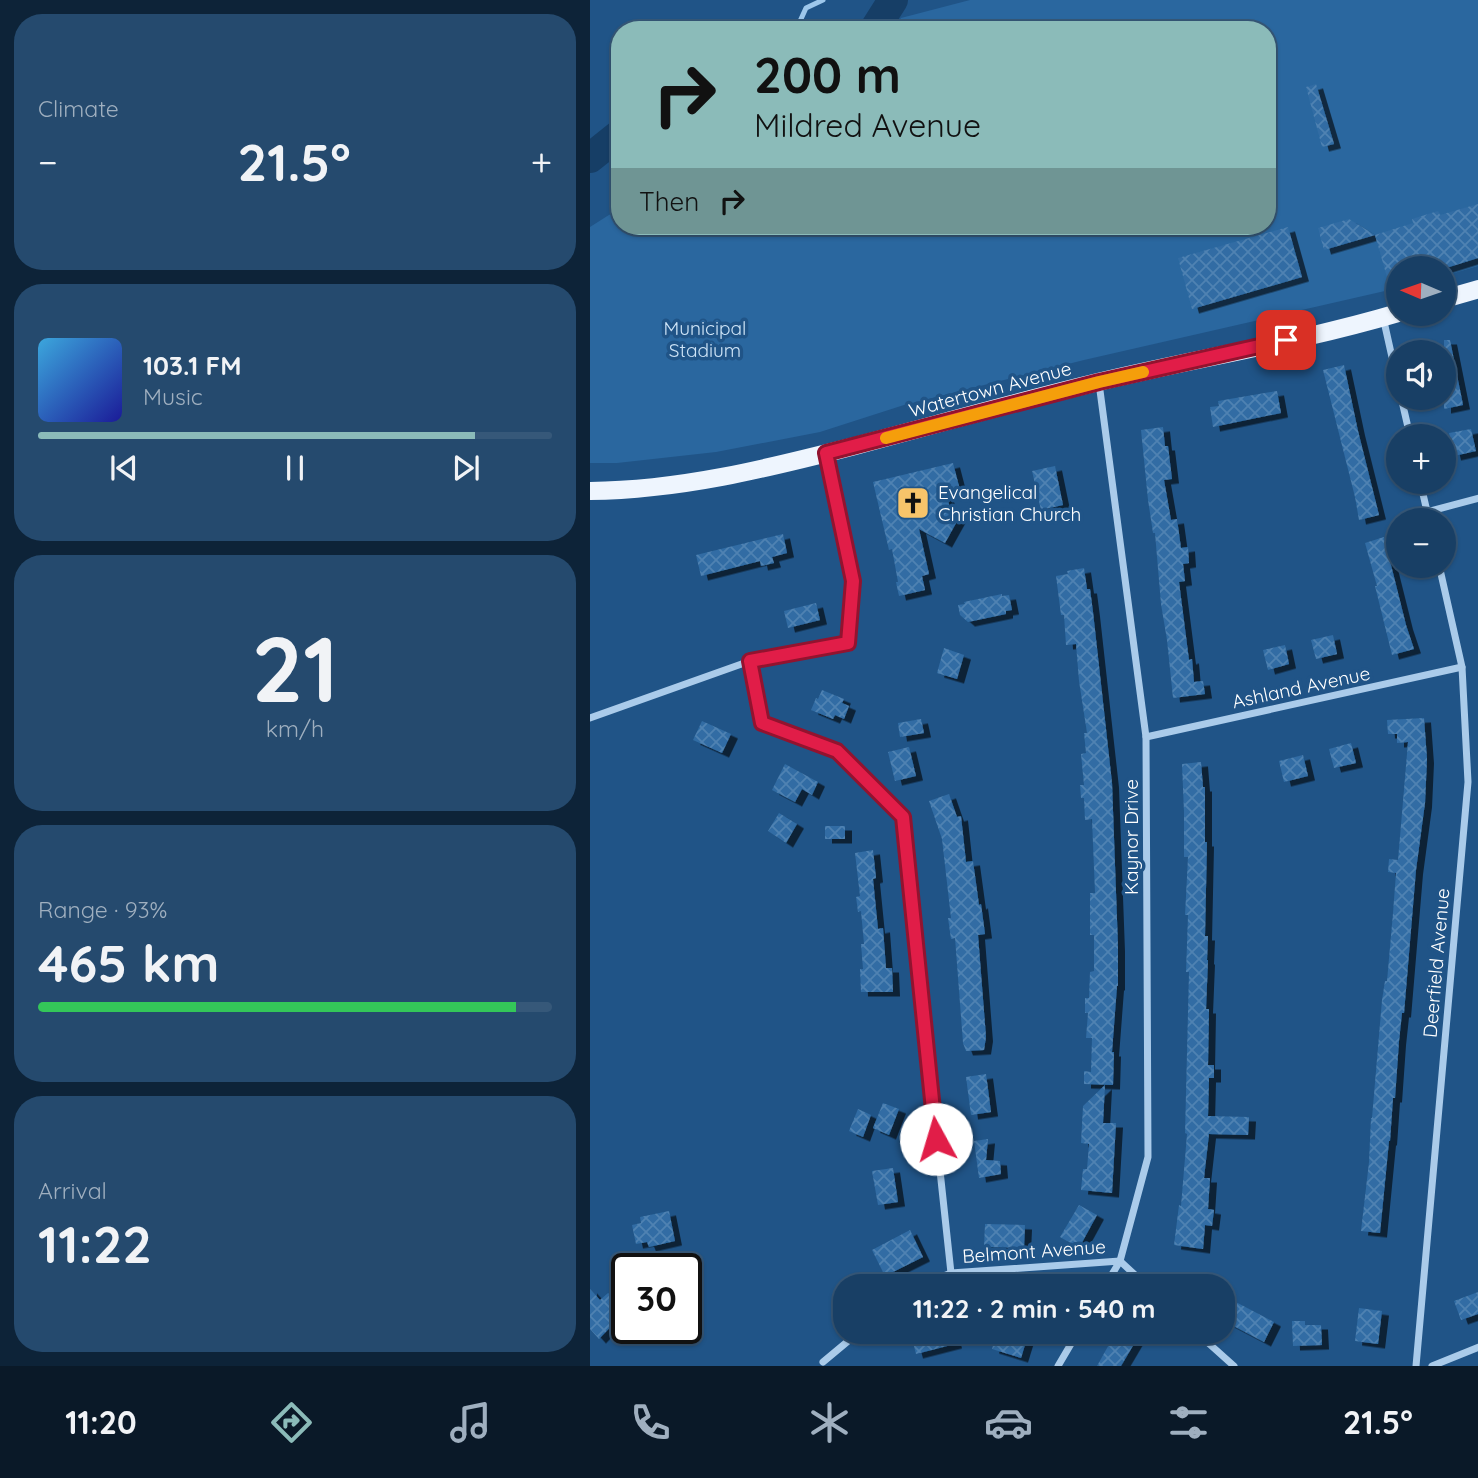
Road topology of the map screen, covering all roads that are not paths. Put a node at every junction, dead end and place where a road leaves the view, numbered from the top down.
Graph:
1 (1478, 289) edge
2 (1456, 295) edge
3 (1386, 316) edge
4 (1099, 382) junction
5 (826, 453) junction
6 (590, 491) edge
7 (1478, 498) edge
8 (1450, 508) edge
9 (1442, 578) edge
10 (750, 661) junction
11 (1462, 667) junction
12 (590, 718) edge
13 (1146, 737) junction
14 (1120, 1261) junction
15 (951, 1273) joint
16 (1112, 1274) edge
17 (1134, 1274) edge
18 (845, 1344) edge
19 (1071, 1344) edge
20 (1210, 1344) edge
21 (1478, 1347) edge
22 (823, 1362) dead end
23 (1058, 1366) edge
24 (1234, 1366) edge
25 (1416, 1366) edge
26 (1432, 1366) edge

1 - 2 main road
3 - 4 main road, Watertown Avenue
4 - 5 main road, Watertown Avenue
4 - 13 street, Kaynor Drive
5 - 6 main road, Watertown Avenue
5 - 10 street
7 - 8 street
9 - 11 street, Deerfield Avenue
10 - 12 street
10 - 15 street
11 - 13 street, Ashland Avenue
11 - 25 street, Deerfield Avenue
13 - 14 street, Kaynor Drive
14 - 15 street, Belmont Avenue
14 - 16 street, Kaynor Drive
14 - 17 street
18 - 22 street
19 - 23 street
20 - 24 street
21 - 26 street

